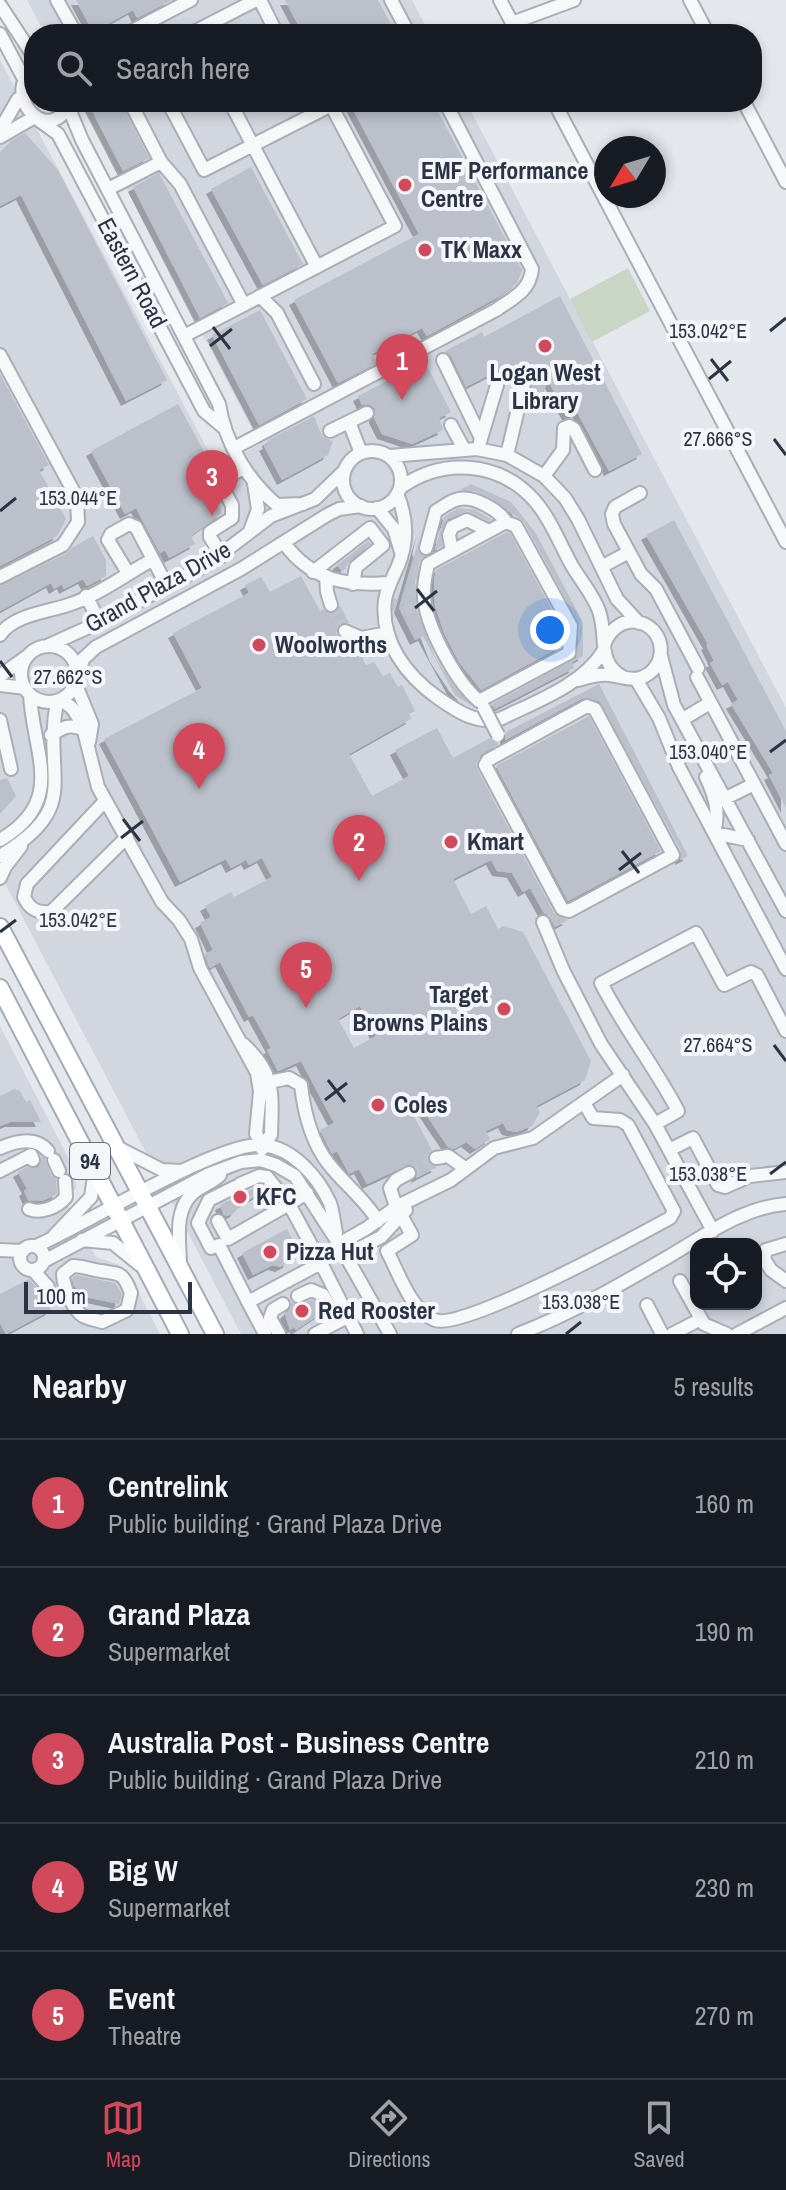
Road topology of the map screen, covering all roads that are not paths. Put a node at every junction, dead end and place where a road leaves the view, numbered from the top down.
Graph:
1 (57, 0) edge
2 (191, 0) edge
3 (258, 0) edge
4 (391, 0) edge
5 (500, 0) edge
6 (574, 0) edge
7 (690, 0) edge
8 (0, 5) edge
9 (70, 24) edge
10 (147, 24) edge
11 (210, 24) edge
12 (271, 24) edge
13 (404, 24) edge
14 (512, 24) edge
15 (525, 24) edge
16 (703, 24) edge
17 (0, 34) edge
18 (24, 42) edge
19 (24, 66) edge
20 (24, 78) edge
21 (18, 99) junction
22 (24, 110) edge
23 (26, 112) edge
24 (62, 112) edge
25 (73, 112) edge
26 (135, 112) edge
27 (173, 112) edge
28 (235, 112) edge
29 (308, 112) edge
30 (335, 112) edge
31 (450, 112) edge
32 (559, 112) edge
33 (749, 112) edge
34 (37, 120) junction
35 (0, 130) edge
36 (0, 137) edge
37 (252, 145) junction
38 (161, 162) junction
39 (786, 182) edge
40 (108, 189) junction
41 (317, 267) junction
42 (260, 296) junction
43 (244, 305) junction
44 (184, 336) junction
45 (0, 355) edge
46 (443, 360) dead end
47 (314, 384) dead end
48 (524, 384) dead end
49 (497, 385) dead end
50 (367, 413) dead end
51 (349, 422) junction
52 (451, 425) dead end
53 (223, 427) junction
54 (330, 431) dead end
55 (474, 445) junction
56 (234, 448) junction
57 (361, 453) junction
58 (507, 455) junction
59 (389, 456) junction
60 (595, 470) dead end
61 (344, 471) junction
62 (248, 472) junction
63 (544, 476) junction
64 (398, 491) junction
65 (640, 493) dead end
66 (303, 504) junction
67 (361, 506) junction
68 (377, 508) junction
69 (506, 522) junction
70 (489, 531) junction
71 (249, 533) junction
72 (786, 542) edge
73 (284, 543) junction
74 (426, 548) tunnel mouth
75 (452, 551) junction
76 (629, 552) junction
77 (402, 555) junction
78 (222, 556) junction
79 (152, 560) junction
80 (603, 566) junction
81 (128, 573) junction
82 (319, 574) junction
83 (0, 577) edge
84 (390, 583) junction
85 (353, 584) junction
86 (167, 586) junction
87 (86, 596) junction
88 (331, 605) tunnel mouth
89 (100, 622) junction
90 (639, 623) junction
91 (677, 626) junction
92 (345, 631) dead end
93 (388, 633) junction
94 (0, 635) edge
95 (657, 636) junction
96 (47, 646) junction
97 (604, 648) junction
98 (661, 656) junction
99 (26, 657) junction
100 (0, 676) edge
101 (629, 678) junction
102 (77, 681) junction
103 (573, 681) junction
104 (0, 685) edge
105 (27, 692) junction
106 (59, 701) junction
107 (710, 703) junction
108 (482, 704) junction
109 (683, 719) junction
110 (0, 720) edge
111 (84, 730) junction
112 (51, 735) junction
113 (88, 747) junction
114 (507, 750) junction
115 (700, 751) junction
116 (11, 769) dead end
117 (754, 784) junction
118 (726, 798) junction
119 (105, 801) junction
120 (714, 833) junction
121 (127, 837) junction
122 (2, 838) edge
123 (26, 840) junction
124 (748, 840) junction
125 (786, 844) edge
126 (0, 856) edge
127 (0, 878) edge
128 (786, 911) edge
129 (543, 922) dead end
130 (0, 927) edge
131 (786, 969) edge
132 (601, 983) junction
133 (0, 988) edge
134 (576, 996) junction
135 (786, 1031) edge
136 (241, 1042) junction
137 (623, 1075) junction
138 (269, 1082) junction
139 (584, 1103) junction
140 (655, 1124) junction
141 (263, 1145) junction
142 (115, 1146) junction
143 (0, 1148) edge
144 (669, 1150) junction
145 (436, 1158) dead end
146 (33, 1160) dead end
147 (261, 1160) junction
148 (465, 1168) junction
149 (95, 1169) junction
150 (224, 1169) junction
151 (0, 1171) edge
152 (183, 1171) junction
153 (786, 1172) edge
154 (409, 1173) tunnel mouth
155 (307, 1193) junction
156 (144, 1200) junction
157 (289, 1204) junction
158 (786, 1204) edge
159 (29, 1209) dead end
160 (399, 1211) junction
161 (118, 1213) junction
162 (218, 1221) dead end
163 (378, 1221) junction
164 (713, 1231) junction
165 (52, 1239) junction
166 (81, 1240) junction
167 (780, 1244) edge
168 (0, 1250) edge
169 (342, 1250) junction
170 (0, 1257) edge
171 (33, 1259) junction
172 (321, 1263) junction
173 (180, 1267) junction
174 (151, 1276) junction
175 (680, 1281) dead end
176 (786, 1281) edge
177 (690, 1294) edge
178 (298, 1296) dead end
179 (248, 1302) junction
180 (283, 1304) dead end
181 (372, 1304) junction
182 (647, 1305) dead end
183 (786, 1308) edge
184 (127, 1310) joint
185 (698, 1310) edge
186 (343, 1319) junction
187 (701, 1319) junction
188 (180, 1334) edge
189 (215, 1334) edge
190 (265, 1334) edge
191 (279, 1334) edge
192 (315, 1334) edge
193 (357, 1334) edge
194 (390, 1334) edge
195 (518, 1334) edge
196 (662, 1334) edge
197 (672, 1334) edge
198 (727, 1334) edge
199 (737, 1334) edge

1 - 9 street
2 - 10 street
3 - 11 street
3 - 12 street
4 - 13 street
5 - 14 street
6 - 15 street
7 - 16 street
8 - 18 street
17 - 19 street
20 - 21 street
21 - 22 street, Eastern Road
21 - 35 street
23 - 34 street, Eastern Road
24 - 34 street
25 - 40 street, Eastern Road
26 - 38 street
27 - 37 street
28 - 37 street
29 - 37 street
30 - 41 street
31 - 56 street
32 - 72 street
33 - 39 street
34 - 36 street
34 - 53 street, Eastern Road
37 - 41 street
38 - 40 street
38 - 43 street
40 - 44 street, Eastern Road
41 - 42 street
42 - 43 street
42 - 47 street
43 - 44 street
44 - 53 street, Eastern Road
45 - 83 street
46 - 55 street
48 - 58 street
49 - 55 street
50 - 51 street
51 - 54 street
51 - 57 street
52 - 55 street
53 - 56 street, Eastern Road
55 - 58 street
55 - 59 street
56 - 62 street, Eastern Road
57 - 59 street
57 - 61 street
58 - 63 street
59 - 64 street
60 - 63 street
61 - 66 street, Grand Plaza Drive
61 - 67 street
62 - 66 street, Eastern Road
62 - 71 street, Eastern Road
62 - 78 street
63 - 80 street
64 - 68 street
64 - 77 street
64 - 97 street
65 - 76 street
66 - 71 street, Grand Plaza Drive
67 - 68 street
67 - 73 street, Grand Plaza Drive
68 - 77 street
69 - 70 street
69 - 74 street
69 - 108 street
70 - 75 street
70 - 75 street
71 - 78 street, Grand Plaza Drive
73 - 82 street
73 - 102 street, Grand Plaza Drive
75 - 108 street
76 - 80 street
76 - 91 street
77 - 84 street
78 - 86 street, Grand Plaza Drive
79 - 81 street
79 - 81 street
79 - 86 street
80 - 90 street
81 - 87 street
82 - 85 street
82 - 85 street
82 - 88 street
84 - 85 street
84 - 93 street
86 - 89 street, Grand Plaza Drive
87 - 89 street
87 - 94 street
89 - 96 street, Grand Plaza Drive
90 - 95 street
90 - 97 street
91 - 95 street
91 - 107 street
92 - 93 street
93 - 103 street
95 - 98 street
96 - 99 street
96 - 102 street
97 - 101 street
97 - 103 street
98 - 101 street
98 - 109 street
99 - 100 street
99 - 105 street
101 - 103 street
101 - 120 street
102 - 106 street
102 - 113 street
104 - 105 street
105 - 106 street
105 - 122 street
106 - 111 street
106 - 112 street
107 - 109 street
107 - 117 street
108 - 114 street, bridge
109 - 115 street
110 - 116 street
111 - 112 street
111 - 113 street
112 - 123 street
113 - 119 street
114 - 114 street
115 - 118 street
115 - 120 street
117 - 118 street
117 - 125 street
118 - 124 street
119 - 121 street
119 - 121 street
120 - 124 street
120 - 131 street
121 - 136 street
123 - 126 street
123 - 127 street
124 - 128 street
129 - 134 street
130 - 142 main road, 94
132 - 134 street
132 - 135 street
132 - 140 street
133 - 149 main road, 94
134 - 137 street
136 - 138 street
136 - 141 street
137 - 139 street
137 - 140 street
138 - 141 street
138 - 163 street
139 - 148 street
139 - 160 street
140 - 144 street
141 - 147 street
141 - 152 street
141 - 169 street
142 - 152 street
142 - 156 main road, 94
143 - 159 street
144 - 153 street
144 - 164 street
145 - 148 street
146 - 151 street
147 - 150 street
147 - 155 street
148 - 160 street
149 - 161 main road, 94
149 - 165 street
150 - 156 street
150 - 173 street
152 - 156 street
154 - 160 street
155 - 157 street
155 - 169 street
156 - 161 street
156 - 173 main road, 94
157 - 162 street
157 - 172 street
157 - 179 street
158 - 164 street
160 - 163 street
160 - 169 street
161 - 165 street
161 - 166 street
161 - 174 main road, 94
163 - 169 street
164 - 195 street
165 - 171 street
166 - 171 street
166 - 174 street
167 - 176 street
168 - 171 street
169 - 181 street
170 - 171 street
172 - 179 street
172 - 186 street
173 - 189 main road, 94
174 - 188 main road, 94
175 - 177 street
178 - 186 street
179 - 190 street
180 - 191 street
181 - 186 street
181 - 194 street
182 - 196 street
183 - 199 street
184 - 184 street
185 - 187 street
186 - 192 street
186 - 193 street
187 - 197 street
187 - 198 street

